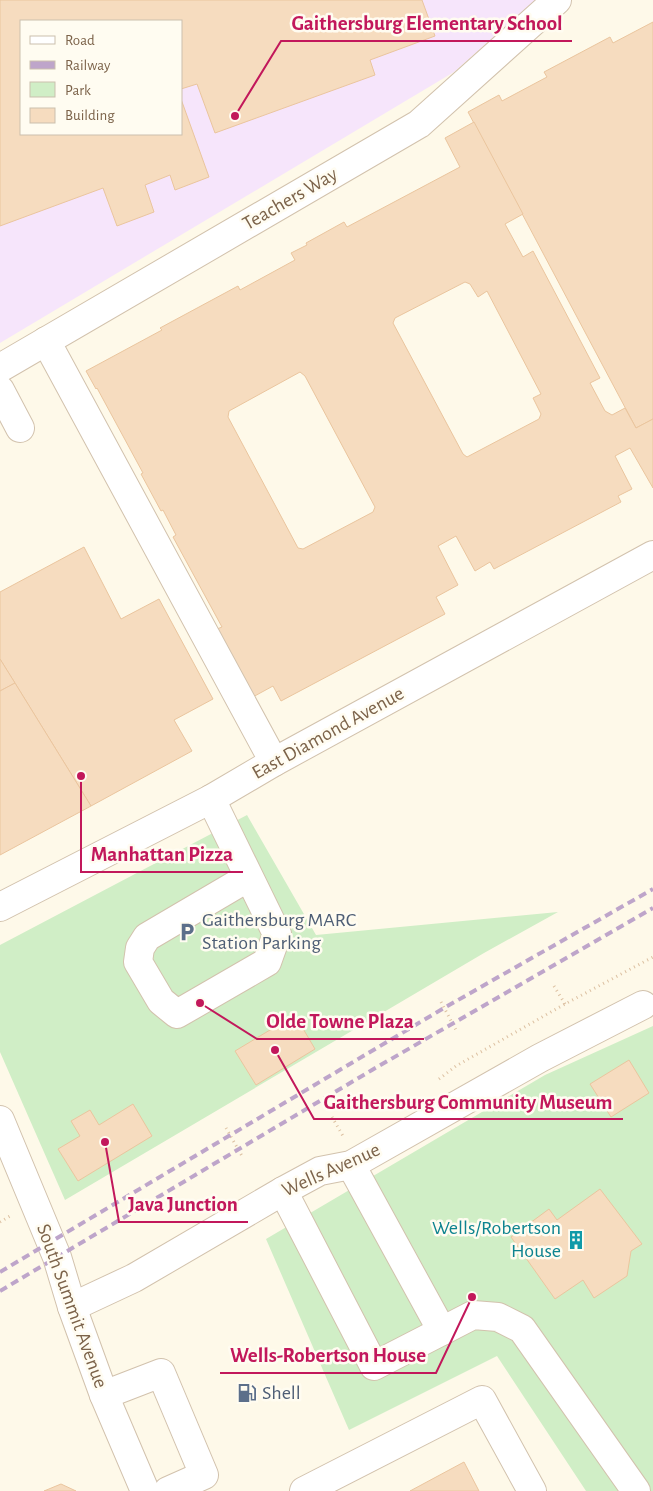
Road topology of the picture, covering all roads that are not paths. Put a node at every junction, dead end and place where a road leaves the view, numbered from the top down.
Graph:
1 (557, 0) edge
2 (46, 341) junction
3 (0, 368) edge
4 (0, 390) edge
5 (20, 428) dead end
6 (653, 555) edge
7 (274, 762) junction
8 (211, 799) junction
9 (249, 877) junction
10 (0, 907) edge
11 (643, 1005) dead end
12 (0, 1120) edge
13 (351, 1165) junction
14 (283, 1191) junction
15 (72, 1307) junction
16 (442, 1331) junction
17 (104, 1395) junction
18 (145, 1491) edge
19 (168, 1491) edge
20 (304, 1491) edge
21 (532, 1491) edge
22 (636, 1491) edge

1 - 2 street, Teachers Way
2 - 3 street, Teachers Way
2 - 7 street
4 - 5 street
6 - 7 street, East Diamond Avenue
7 - 8 street, East Diamond Avenue
8 - 9 street
8 - 10 street, East Diamond Avenue
9 - 9 street
11 - 13 street, Wells Avenue
12 - 15 street, South Summit Avenue
13 - 14 street, Wells Avenue
13 - 16 street
14 - 15 street, Wells Avenue
14 - 16 street
15 - 17 street, South Summit Avenue
16 - 22 street
17 - 18 street, South Summit Avenue
17 - 19 street
20 - 21 street

